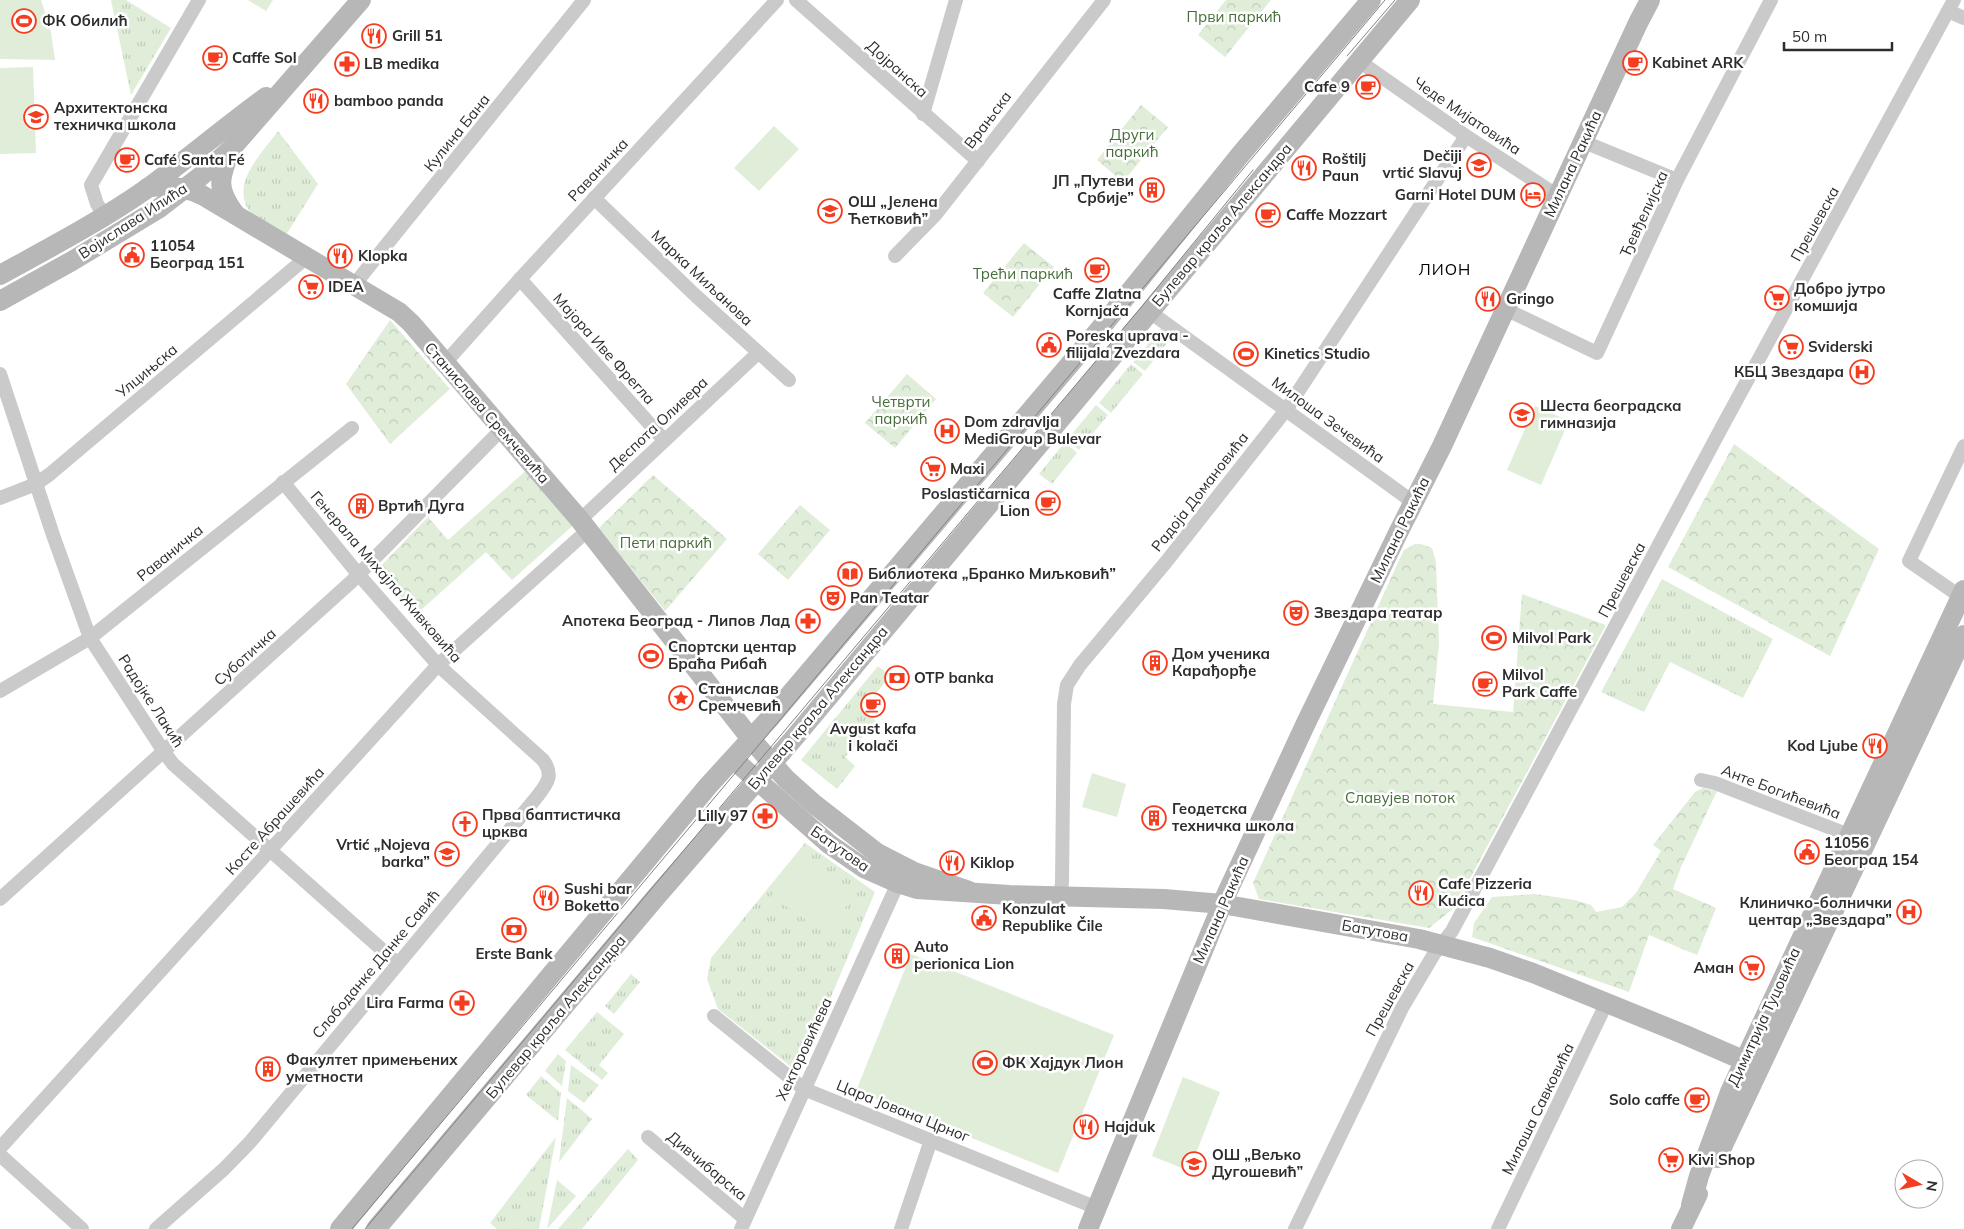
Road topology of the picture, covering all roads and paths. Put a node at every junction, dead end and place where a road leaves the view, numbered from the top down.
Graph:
1 (199, 0) edge
2 (361, 0) edge
3 (584, 0) edge
4 (777, 0) edge
5 (796, 0) edge
6 (956, 0) edge
7 (1104, 0) edge
8 (1370, 0) edge
9 (1410, 0) edge
10 (1650, 0) edge
11 (1771, 0) edge
12 (1951, 5) edge
13 (1964, 18) edge
14 (1359, 61) junction
15 (292, 79) junction
16 (923, 114) junction
17 (1466, 136) junction
18 (1584, 142) junction
19 (231, 149) junction
20 (978, 161) junction
21 (1677, 180) junction
22 (147, 188) junction
23 (186, 188) junction
24 (1558, 196) junction
25 (594, 198) junction
26 (236, 215) junction
27 (105, 216) junction
28 (895, 256) dead end
29 (308, 257) junction
30 (0, 275) edge
31 (520, 279) junction
32 (354, 285) junction
33 (0, 301) edge
34 (1505, 309) junction
35 (1150, 312) junction
36 (758, 353) junction
37 (444, 364) junction
38 (0, 374) edge
39 (790, 380) dead end
40 (1286, 410) junction
41 (352, 428) dead end
42 (502, 429) junction
43 (664, 440) junction
44 (1964, 446) edge
45 (283, 482) junction
46 (36, 484) junction
47 (0, 498) edge
48 (1414, 502) junction
49 (584, 525) junction
50 (359, 575) junction
51 (1963, 595) edge
52 (1964, 635) edge
53 (90, 638) junction
54 (438, 665) junction
55 (0, 691) edge
56 (751, 738) junction
57 (164, 752) junction
58 (733, 759) junction
59 (772, 763) junction
60 (549, 776) joint
61 (758, 780) junction
62 (1701, 780) dead end
63 (1849, 836) junction
64 (270, 850) junction
65 (898, 883) junction
66 (969, 891) junction
67 (1060, 896) junction
68 (0, 899) edge
69 (1222, 904) junction
70 (1442, 944) junction
71 (397, 963) junction
72 (1607, 1002) junction
73 (714, 1016) dead end
74 (1752, 1064) junction
75 (804, 1089) junction
76 (648, 1137) dead end
77 (931, 1140) junction
78 (0, 1148) edge
79 (0, 1155) edge
80 (1097, 1208) junction
81 (743, 1224) edge
82 (82, 1229) edge
83 (156, 1229) edge
84 (340, 1229) edge
85 (376, 1229) edge
86 (900, 1229) edge
87 (1088, 1229) edge
88 (1295, 1229) edge
89 (1498, 1229) edge
90 (1681, 1229) edge

1 - 27 street
2 - 15 main road, Војислава Илића
3 - 32 street, Кулина Бана
4 - 25 street, Раваничка
5 - 16 street, Дојранска
6 - 16 street
7 - 20 street, Врањска
8 - 56 main road, Булевар краља Александра
9 - 14 main road, Булевар краља Александра
10 - 18 main road, Милана Ракића
11 - 21 street, Ђевђелијска
12 - 13 street
12 - 70 street, Прешевска
14 - 17 street, Чеде Мијатовића
14 - 35 main road, Булевар краља Александра
15 - 19 main road, Војислава Илића
15 - 22 main road, Војислава Илића
16 - 20 street, Дојранска
17 - 24 street, Чеде Мијатовића
17 - 40 street, Радоја Домановића
18 - 21 street
18 - 24 main road, Милана Ракића
19 - 23 main road, Војислава Илића
19 - 26 main road
20 - 28 street, Врањска
21 - 34 street, Ђевђелијска
22 - 23 main road, Станислава Сремчевића
22 - 27 main road, Војислава Илића
23 - 26 main road, Станислава Сремчевића
23 - 33 main road, Војислава Илића
24 - 34 main road, Милана Ракића
25 - 31 street, Раваничка
25 - 36 street, Марка Миљанова
26 - 29 main road, Станислава Сремчевића
27 - 30 main road, Војислава Илића
29 - 32 main road, Станислава Сремчевића
29 - 46 street, Улцињска
31 - 37 street, Раваничка
31 - 43 street, Мајора Иве Фрегла
32 - 37 main road, Станислава Сремчевића
34 - 48 main road, Милана Ракића
35 - 40 street, Милоша Зечевића
35 - 59 main road, Булевар краља Александра
36 - 39 street, Марка Миљанова
36 - 43 street, Деспота Оливера
37 - 42 main road, Станислава Сремчевића
38 - 46 street, Радојке Лакић
40 - 48 street, Милоша Зечевића
40 - 67 street, Радоја Домановића
41 - 45 street, Раваничка
42 - 49 main road, Станислава Сремчевића
42 - 50 street, Суботичка
43 - 49 street, Деспота Оливера
44 - 51 street
45 - 50 street, Генерала Михајла Живковића
45 - 53 street, Раваничка
46 - 47 street, Улцињска
46 - 53 street, Радојке Лакић
48 - 69 main road, Милана Ракића
49 - 54 street, Косте Абрашевића
49 - 56 main road, Станислава Сремчевића
50 - 54 street, Генерала Михајла Живковића
50 - 57 street, Суботичка
51 - 63 main road, Димитрија Туцовића
52 - 74 main road, Димитрија Туцовића
53 - 55 street, Раваничка
53 - 57 street, Радојке Лакић
54 - 60 street, Генерала Михајла Живковића
54 - 64 street, Косте Абрашевића
56 - 58 main road, Булевар краља Александра
56 - 59 main road, Батутова
57 - 64 street, Радојке Лакић
57 - 68 street, Суботичка
58 - 61 main road, Батутова
58 - 84 main road, Булевар краља Александра
59 - 61 main road, Булевар краља Александра
59 - 66 main road, Батутова
60 - 71 street, Слободанке Данке Савић
61 - 65 main road, Батутова
61 - 85 main road, Булевар краља Александра
62 - 63 street, Анте Богићевића
63 - 74 main road, Димитрија Туцовића
64 - 71 street, Радојке Лакић
64 - 78 street, Косте Абрашевића
65 - 66 main road, Батутова
65 - 75 street, Хекторовићева
66 - 67 main road, Батутова
67 - 69 main road, Батутова
69 - 70 main road, Батутова
69 - 80 main road, Милана Ракића
70 - 72 main road, Батутова
70 - 88 street, Прешевска
71 - 83 street, Слободанке Данке Савић
72 - 74 main road, Батутова
72 - 89 street, Милоша Савковића
73 - 75 street, Цара Јована Црног
74 - 90 main road, Димитрија Туцовића
75 - 77 street, Цара Јована Црног
75 - 81 street, Хекторовићева
76 - 81 street, Дивчибарска
77 - 80 street, Цара Јована Црног
77 - 86 street
79 - 82 street
80 - 87 main road, Милана Ракића

